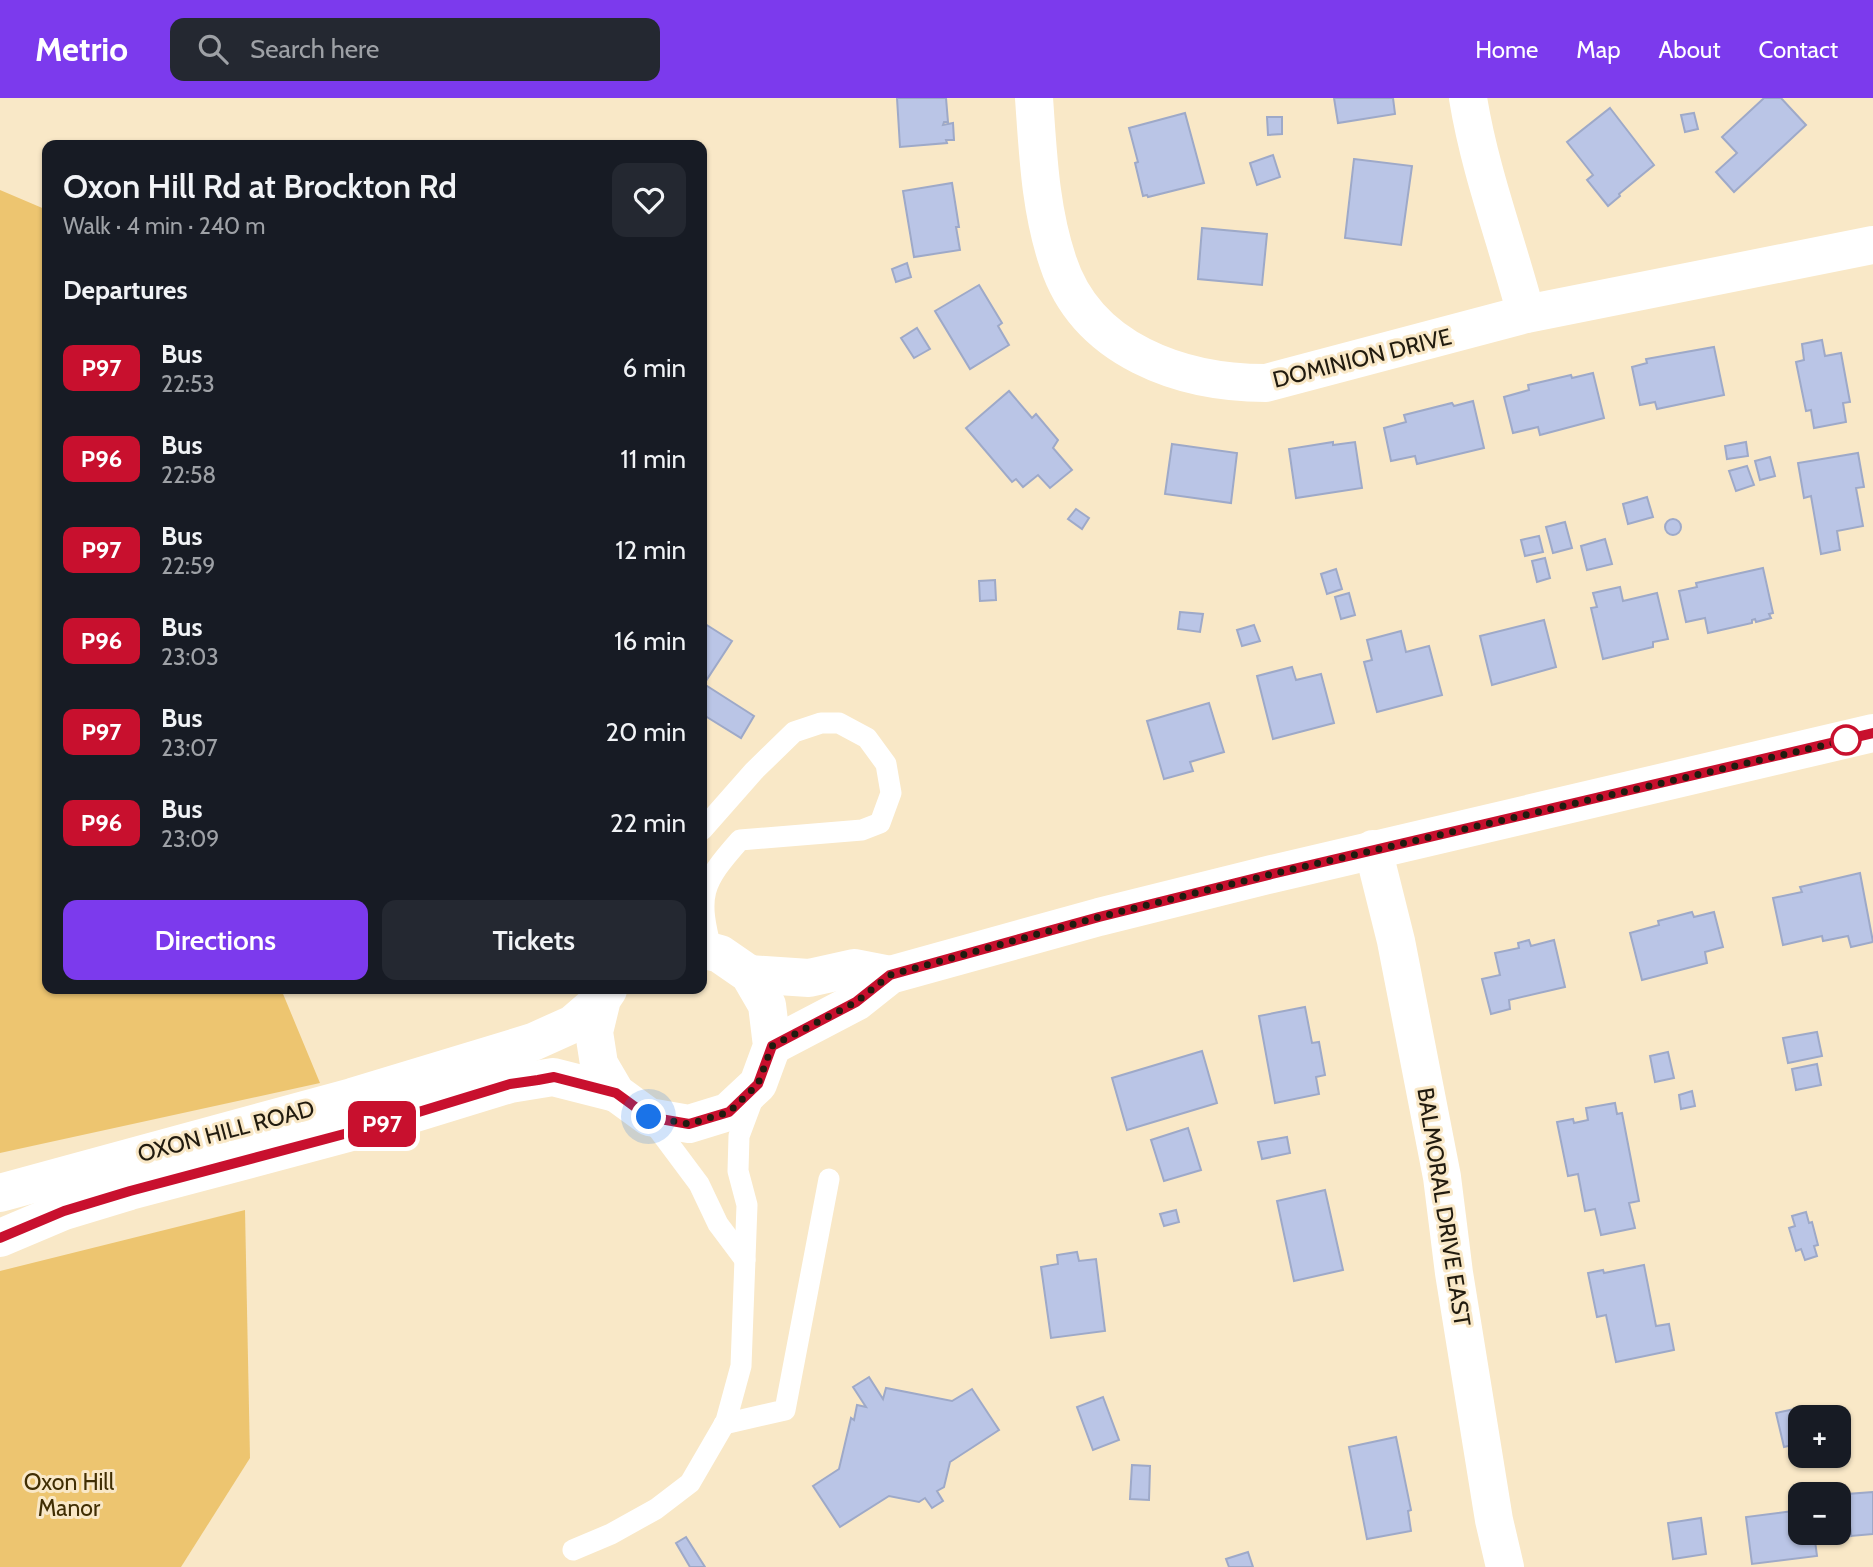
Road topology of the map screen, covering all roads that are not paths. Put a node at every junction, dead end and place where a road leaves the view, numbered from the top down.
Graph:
1 (1034, 98) edge
2 (1468, 98) edge
3 (1873, 245) edge
4 (1526, 314) junction
5 (1873, 733) edge
6 (707, 824) edge
7 (1373, 849) junction
8 (707, 887) edge
9 (707, 951) edge
10 (749, 974) junction
11 (890, 975) junction
12 (605, 994) edge
13 (772, 1046) junction
14 (758, 1084) junction
15 (616, 1093) junction
16 (649, 1117) junction
17 (829, 1180) dead end
18 (0, 1193) edge
19 (0, 1238) edge
20 (746, 1260) junction
21 (724, 1424) junction
22 (573, 1550) dead end
23 (1505, 1567) edge

1 - 4 main road, DOMINION DRIVE
2 - 4 main road
3 - 4 main road, DOMINION DRIVE
5 - 7 main road
6 - 8 lane
7 - 11 main road
7 - 23 main road, BALMORAL DRIVE EAST
9 - 10 main road
10 - 11 main road
10 - 13 main road
11 - 13 main road
12 - 15 main road
12 - 18 main road, OXON HILL ROAD
13 - 14 main road
14 - 16 main road
14 - 20 lane
15 - 16 main road
15 - 19 main road, OXON HILL ROAD
16 - 20 lane
17 - 21 lane
20 - 21 lane
21 - 22 lane

